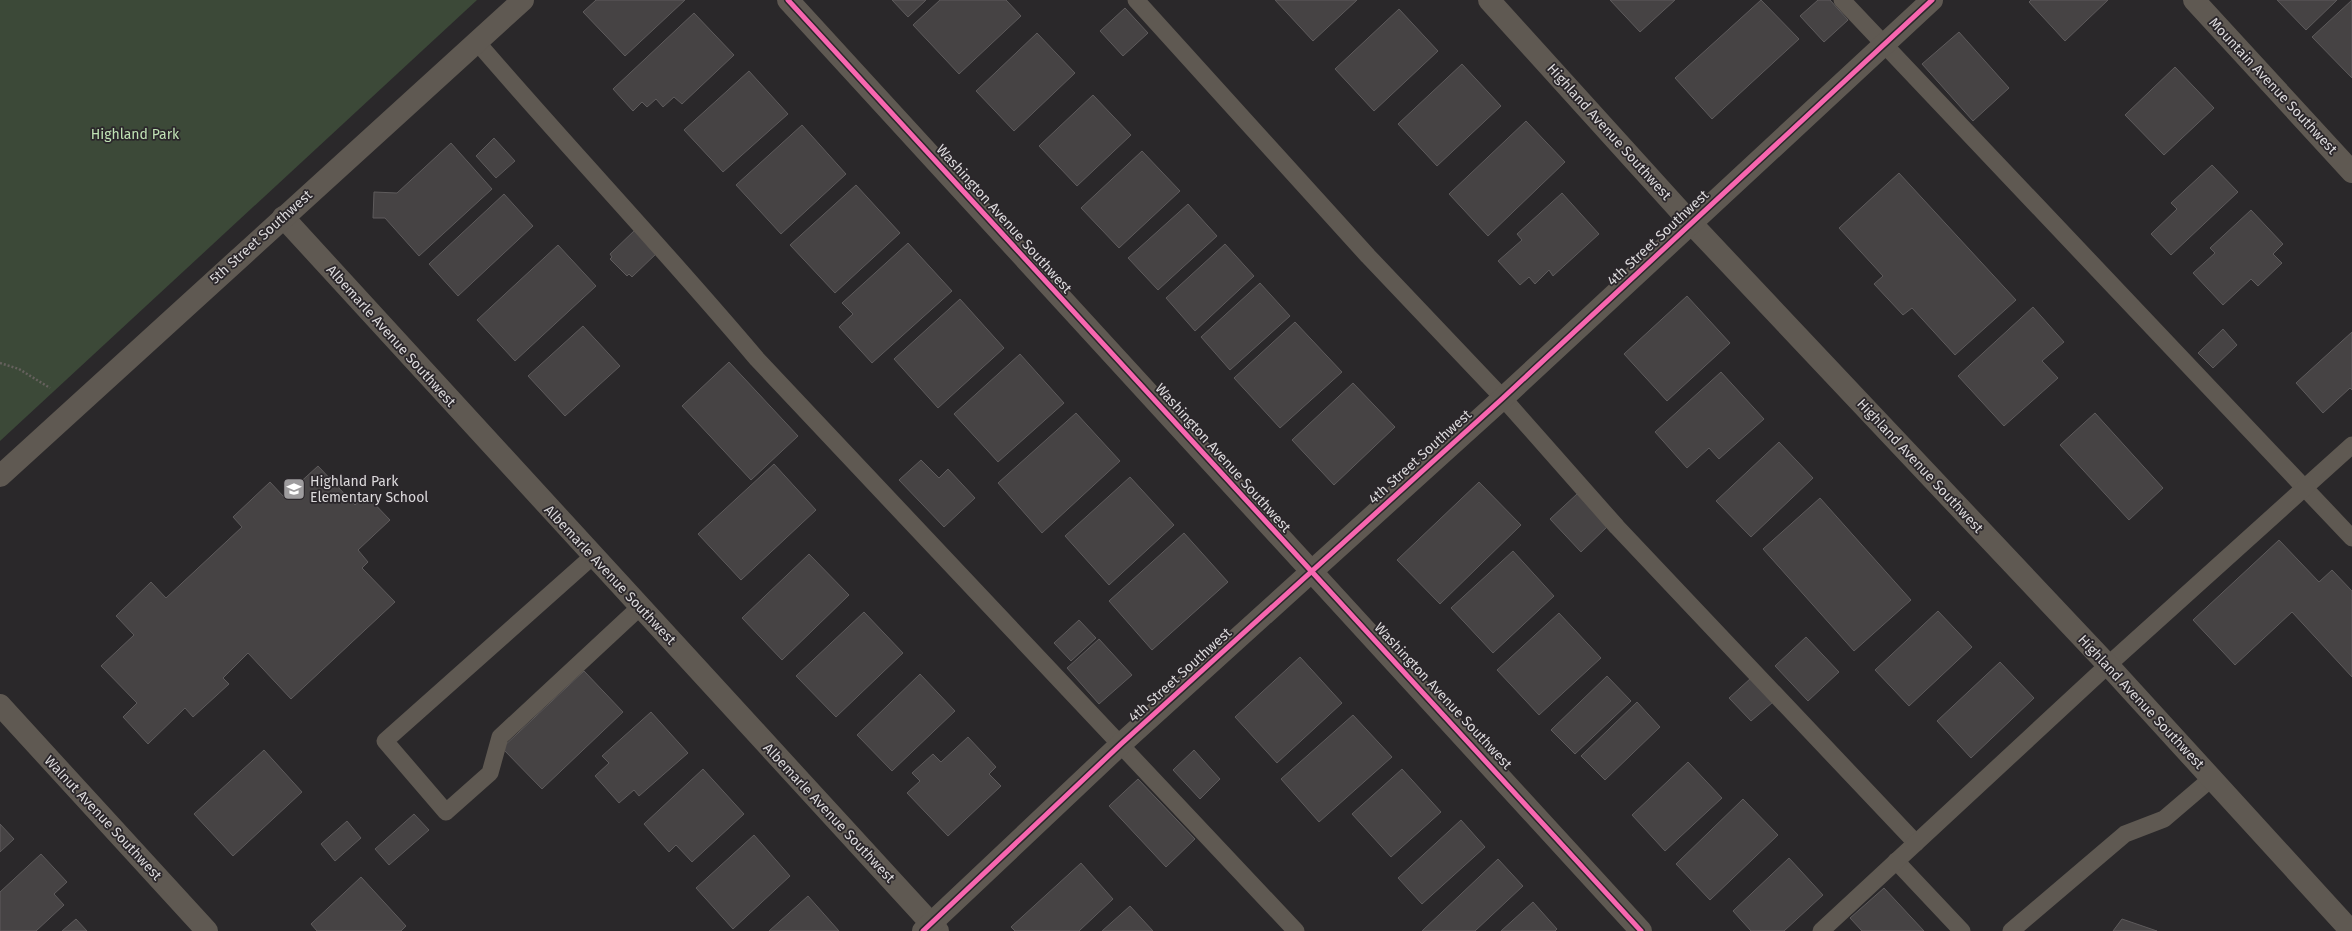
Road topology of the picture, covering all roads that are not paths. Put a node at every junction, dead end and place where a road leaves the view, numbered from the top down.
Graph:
1 (523, 0) edge
2 (788, 0) edge
3 (1136, 0) edge
4 (1489, 0) edge
5 (1842, 0) edge
6 (1932, 0) edge
7 (2194, 0) edge
8 (477, 42) junction
9 (1883, 45) junction
10 (2352, 172) edge
11 (283, 217) junction
12 (1691, 223) junction
13 (1502, 398) junction
14 (2352, 445) edge
15 (0, 476) edge
16 (2304, 487) junction
17 (2352, 538) edge
18 (593, 556) junction
19 (1311, 572) junction
20 (640, 608) junction
21 (2108, 665) junction
22 (0, 705) edge
23 (1121, 744) junction
24 (2212, 778) junction
25 (1916, 843) junction
26 (1896, 861) junction
27 (930, 928) edge
28 (207, 931) edge
29 (1296, 931) edge
30 (1641, 931) edge
31 (1821, 931) edge
32 (1962, 931) edge
33 (2011, 931) edge
34 (2351, 931) edge

1 - 8 street, 5th Street Southwest
2 - 19 street, Washington Avenue Southwest
3 - 13 lane
4 - 12 street, Highland Avenue Southwest
5 - 9 lane
6 - 9 street, 4th Street Southwest
7 - 10 street, Mountain Avenue Southwest
8 - 11 street, 5th Street Southwest
8 - 23 lane
9 - 12 street, 4th Street Southwest
9 - 16 lane
11 - 15 street, 5th Street Southwest
11 - 18 street, Albemarle Avenue Southwest
12 - 13 street, 4th Street Southwest
12 - 21 street, Highland Avenue Southwest
13 - 19 street, 4th Street Southwest
13 - 25 lane
14 - 16 lane
16 - 17 lane
16 - 21 lane
18 - 20 street, Albemarle Avenue Southwest
18 - 20 lane
19 - 23 street, 4th Street Southwest
19 - 30 street, Washington Avenue Southwest
20 - 27 street, Albemarle Avenue Southwest
21 - 24 street, Highland Avenue Southwest
21 - 25 lane
22 - 28 street, Walnut Avenue Southwest
23 - 27 street, 4th Street Southwest
23 - 29 lane
24 - 33 lane
24 - 34 street, Highland Avenue Southwest
25 - 26 lane
26 - 31 lane
26 - 32 lane

